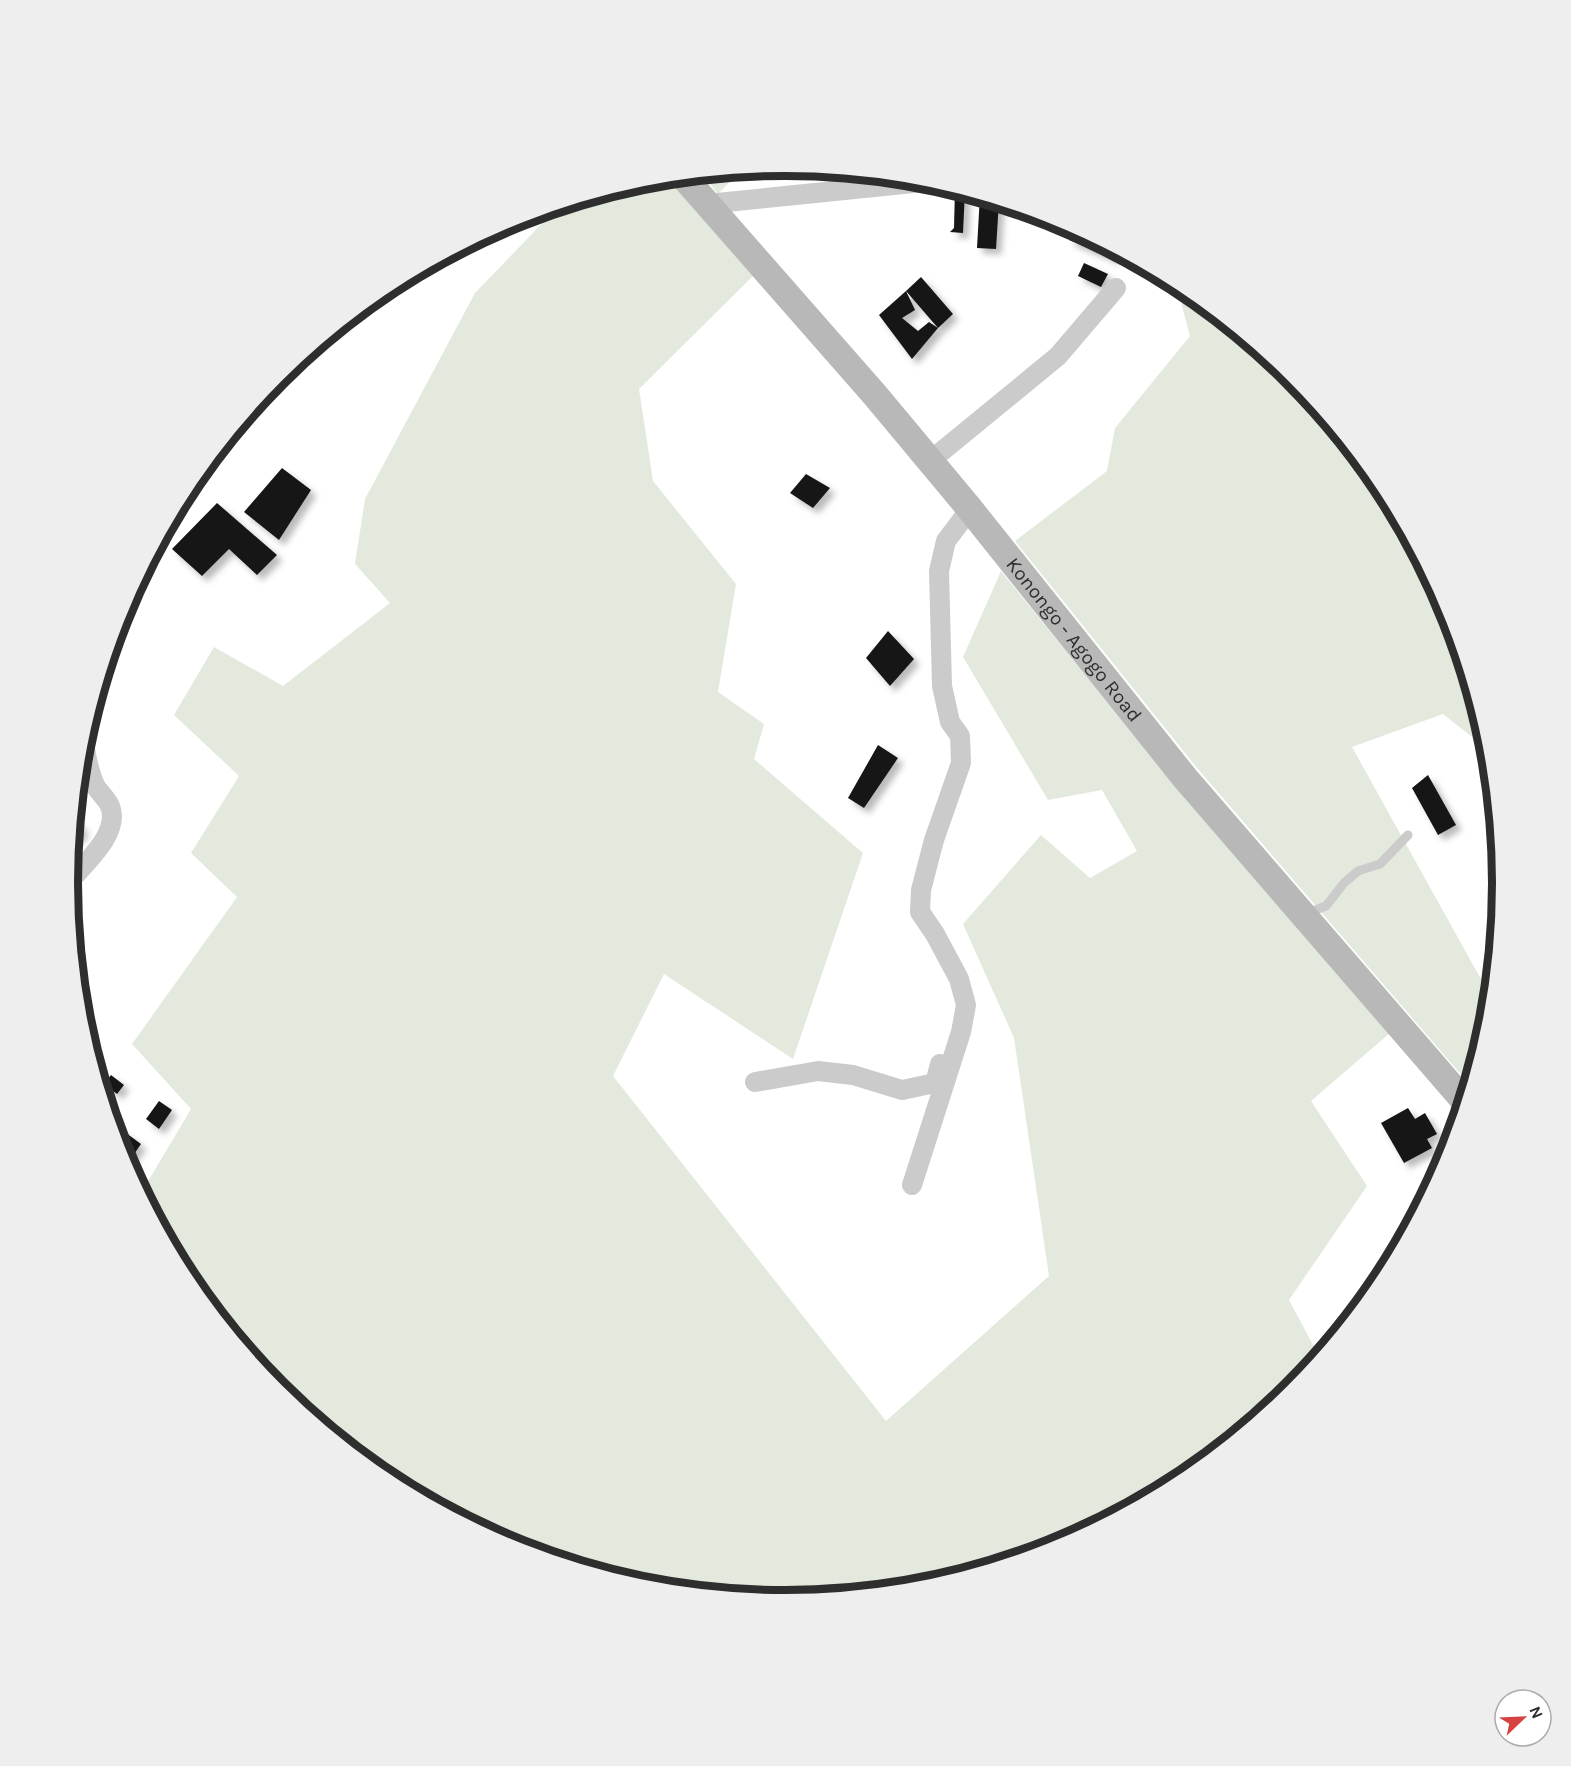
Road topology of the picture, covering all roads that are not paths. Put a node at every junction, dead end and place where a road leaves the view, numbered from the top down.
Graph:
1 (689, 183) edge
2 (896, 185) edge
3 (707, 204) junction
4 (1116, 288) dead end
5 (930, 461) junction
6 (970, 509) junction
7 (88, 765) edge
8 (1408, 835) dead end
9 (79, 870) edge
10 (1303, 915) junction
11 (958, 1007) dead end
12 (755, 1082) dead end
13 (1460, 1096) edge
14 (912, 1185) dead end

1 - 3 main road, Konongo - Agogo Road
2 - 3 street
3 - 5 main road, Konongo - Agogo Road
4 - 5 street
5 - 6 main road, Konongo - Agogo Road
6 - 10 main road, Konongo - Agogo Road
6 - 14 street
7 - 9 street
8 - 10 lane
10 - 13 main road, Konongo - Agogo Road
11 - 12 street

